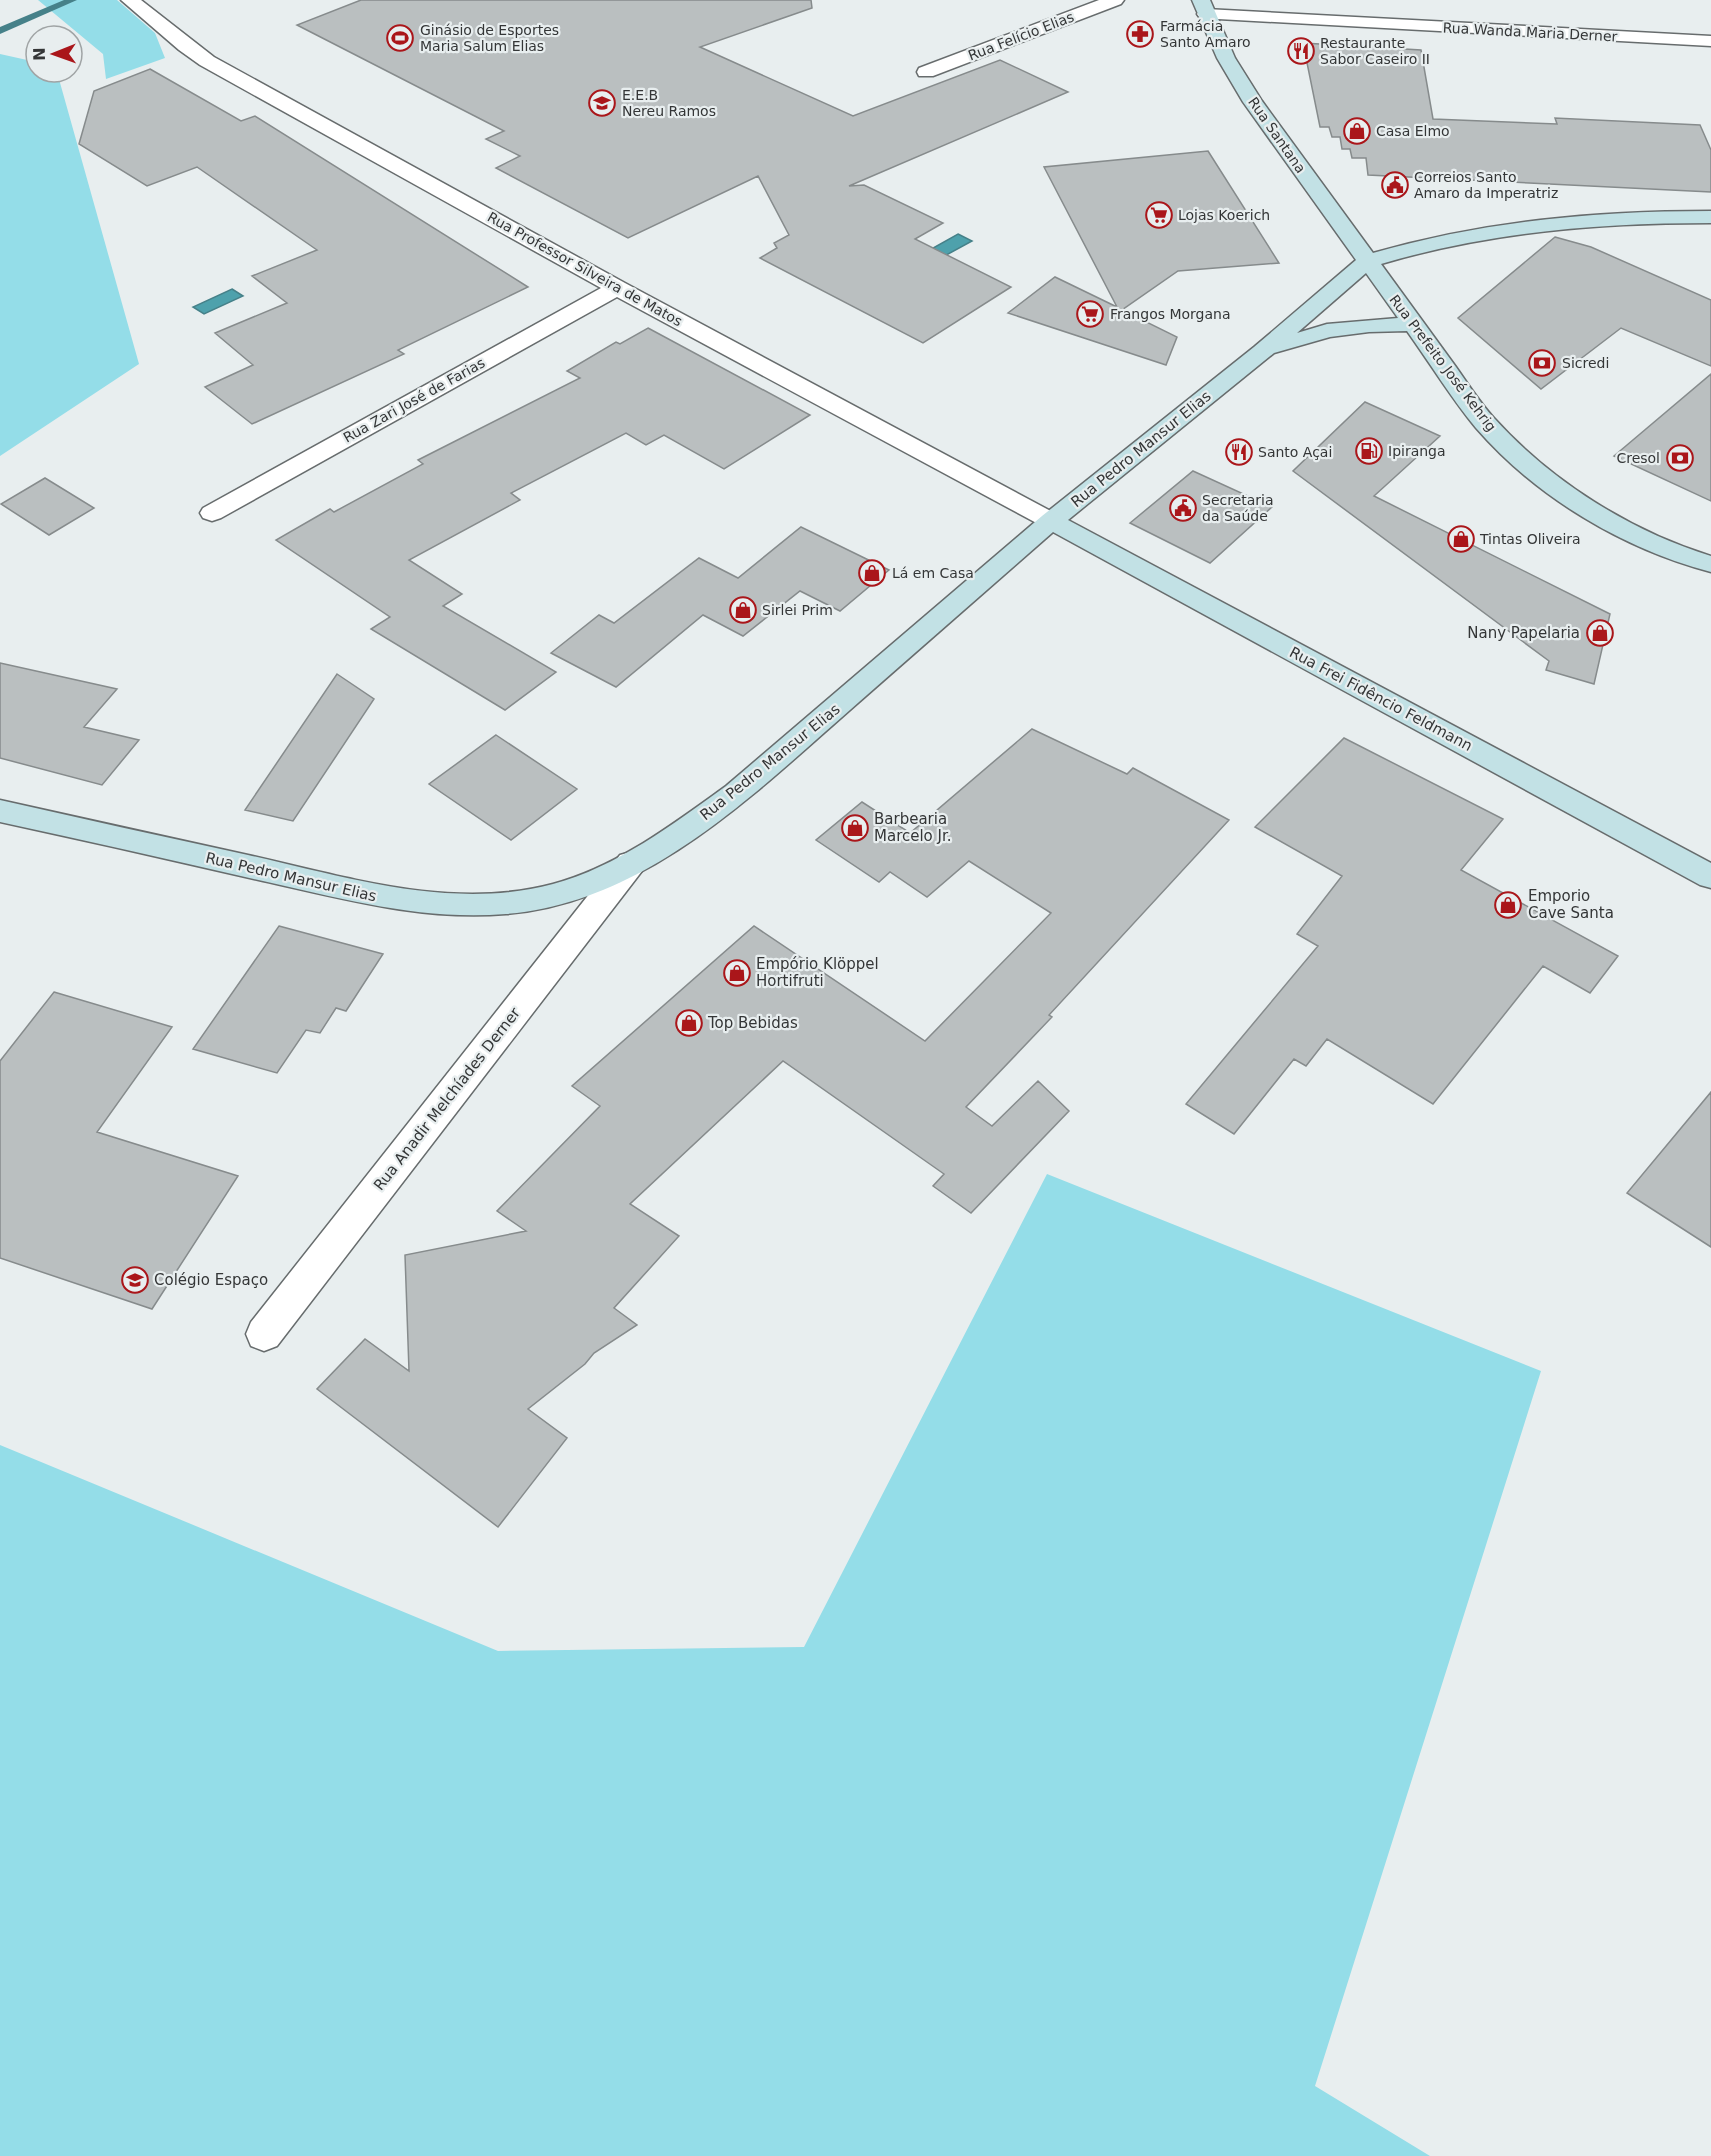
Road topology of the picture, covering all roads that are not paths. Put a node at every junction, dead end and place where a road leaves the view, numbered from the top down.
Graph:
1 (129, 0) edge
2 (1115, 0) edge
3 (1203, 7) edge
4 (1711, 41) edge
5 (926, 72) dead end
6 (1711, 217) edge
7 (1367, 261) junction
8 (617, 288) junction
9 (1413, 324) junction
10 (1262, 352) junction
11 (212, 513) dead end
12 (1051, 521) junction
13 (1711, 564) edge
14 (0, 811) edge
15 (631, 863) junction
16 (1711, 877) edge
17 (264, 1334) dead end

1 - 8 street, Rua Professor Silveira de Matos
2 - 5 street, Rua Felício Elias
3 - 4 street, Rua Wanda Maria Derner
3 - 7 main road, Rua Santana
6 - 7 main road, Rua Pedro Mansur Elias
7 - 9 main road, Rua Prefeito José Kehrig
7 - 10 main road, Rua Pedro Mansur Elias
8 - 11 street, Rua Zari José de Farias
8 - 12 street, Rua Professor Silveira de Matos
9 - 10 main road, Rua Pedro Mansur Elias
9 - 13 main road, Rua Prefeito José Kehrig
10 - 12 main road, Rua Pedro Mansur Elias
12 - 15 main road, Rua Pedro Mansur Elias
12 - 16 main road, Rua Frei Fidêncio Feldmann
14 - 15 main road, Rua Pedro Mansur Elias
15 - 17 street, Rua Anadir Melchíades Derner

